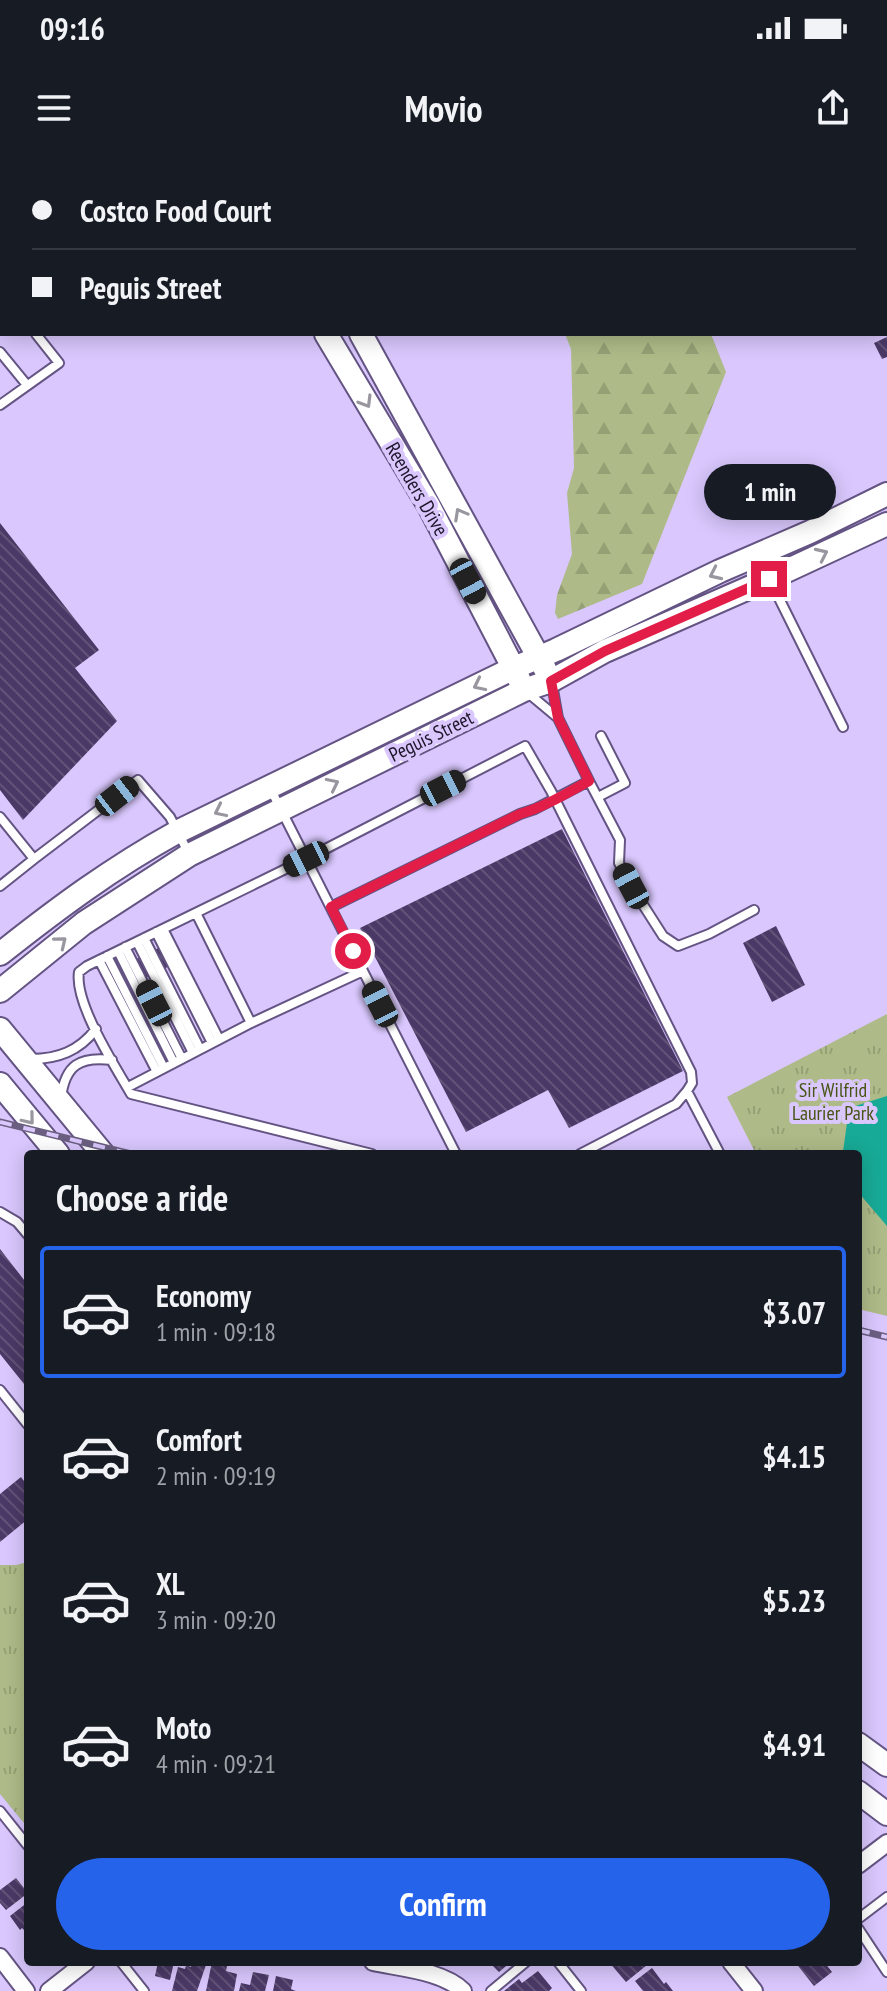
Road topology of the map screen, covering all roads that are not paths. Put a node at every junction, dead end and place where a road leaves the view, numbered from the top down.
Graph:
1 (38, 336) edge
2 (327, 336) edge
3 (362, 336) edge
4 (0, 352) edge
5 (27, 385) junction
6 (0, 405) edge
7 (887, 494) edge
8 (887, 524) edge
9 (757, 555) junction
10 (769, 579) junction
11 (538, 658) junction
12 (514, 668) junction
13 (551, 681) junction
14 (524, 690) junction
15 (558, 718) junction
16 (843, 727) dead end
17 (601, 736) dead end
18 (589, 781) junction
19 (270, 787) junction
20 (598, 797) junction
21 (555, 800) junction
22 (281, 810) junction
23 (0, 817) edge
24 (177, 832) junction
25 (189, 855) junction
26 (34, 859) junction
27 (306, 859) junction
28 (0, 886) edge
29 (331, 907) junction
30 (754, 910) dead end
31 (196, 913) junction
32 (159, 931) junction
33 (141, 940) junction
34 (122, 949) junction
35 (0, 954) edge
36 (103, 958) junction
37 (363, 971) junction
38 (0, 991) edge
39 (251, 1023) junction
40 (0, 1029) edge
41 (96, 1029) junction
42 (216, 1041) junction
43 (197, 1051) junction
44 (25, 1060) junction
45 (112, 1060) junction
46 (178, 1061) junction
47 (160, 1070) junction
48 (0, 1084) edge
49 (128, 1087) junction
50 (687, 1091) junction
51 (60, 1102) junction
52 (55, 1150) edge
53 (100, 1150) edge
54 (356, 1150) edge
55 (454, 1150) edge
56 (588, 1150) edge
57 (718, 1150) edge
58 (0, 1212) edge
59 (24, 1230) edge
60 (0, 1390) edge
61 (24, 1420) edge
62 (862, 1747) edge
63 (887, 1765) edge
64 (862, 1795) edge
65 (0, 1811) edge
66 (887, 1814) edge
67 (24, 1841) edge
68 (887, 1843) edge
69 (862, 1862) edge
70 (887, 1897) edge
71 (862, 1916) edge
72 (862, 1934) edge
73 (0, 1957) edge
74 (81, 1966) edge
75 (124, 1966) edge
76 (391, 1966) edge
77 (521, 1966) edge
78 (561, 1966) edge
79 (735, 1966) edge
80 (887, 1971) edge
81 (26, 1991) edge
82 (49, 1991) edge
83 (144, 1991) edge
84 (463, 1991) edge
85 (491, 1991) edge
86 (581, 1991) edge
87 (754, 1991) edge

1 - 5 lane
2 -> 12 street, Reenders Drive
11 -> 3 street, Reenders Drive
4 - 5 lane
5 - 6 lane
7 - 9 street, Peguis Street
10 -> 8 street, Peguis Street
9 - 10 lane
9 -> 11 street, Peguis Street
10 - 13 street, Peguis Street
10 - 16 lane
11 - 12 street, Peguis Street
11 - 13 street, Reenders Drive
12 - 14 street, Reenders Drive
12 -> 19 street, Peguis Street
13 - 14 street, Peguis Street
13 - 15 lane
14 - 15 lane
22 -> 14 street, Peguis Street
15 - 18 lane
17 - 20 lane
18 - 20 lane
18 - 21 lane
19 - 22 lane
19 -> 24 street, Peguis Street
20 - 30 lane
21 - 27 lane
21 - 29 lane
21 - 50 lane
22 - 25 street, Peguis Street
22 - 27 lane
23 - 26 lane
24 - 25 lane
24 - 26 lane
24 - 35 street, Peguis Street
38 -> 25 street, Peguis Street
26 - 28 lane
27 - 29 lane
27 - 31 lane
29 - 37 lane
31 - 32 lane
31 - 39 lane
32 - 33 lane
32 - 42 lane
33 - 34 lane
33 - 43 lane
34 - 36 lane
34 - 46 lane
36 - 41 lane
36 - 47 lane
37 - 39 lane
37 - 55 lane
39 - 42 lane
40 - 44 street
41 - 44 lane
41 - 45 lane
42 - 43 lane
43 - 46 lane
44 - 51 street
45 - 49 lane
45 - 51 lane
46 - 47 lane
47 - 49 lane
48 -> 52 street
49 - 54 lane
50 - 56 lane
50 - 57 lane
51 - 53 street
58 - 59 lane
60 - 61 lane
62 - 63 street
64 - 66 street
65 - 67 lane
68 - 69 street
70 - 71 lane
72 - 80 lane
73 - 81 street
74 - 82 street
75 - 83 lane
76 - 84 street
77 - 85 lane
78 - 86 lane
79 - 87 street

